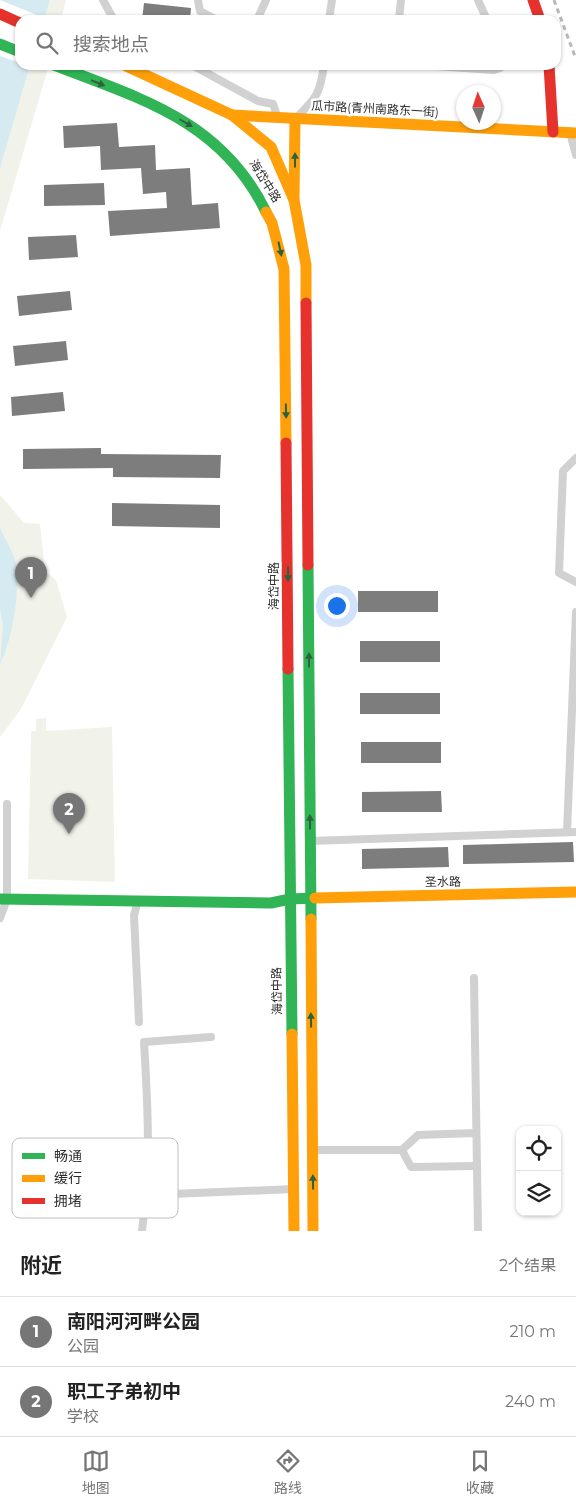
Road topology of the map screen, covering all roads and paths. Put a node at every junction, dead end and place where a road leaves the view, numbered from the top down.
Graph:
1 (103, 0) edge
2 (198, 0) edge
3 (266, 0) edge
4 (332, 0) edge
5 (401, 0) edge
6 (478, 0) edge
7 (533, 0) edge
8 (0, 14) edge
9 (111, 15) edge
10 (206, 15) edge
11 (259, 15) edge
12 (330, 15) edge
13 (400, 15) edge
14 (485, 15) edge
15 (538, 15) edge
16 (15, 21) edge
17 (0, 44) edge
18 (15, 50) edge
19 (66, 70) edge
20 (136, 70) edge
21 (201, 70) edge
22 (323, 70) edge
23 (549, 70) edge
24 (232, 116) junction
25 (278, 118) junction
26 (295, 119) junction
27 (553, 132) junction
28 (573, 133) edge
29 (576, 155) edge
30 (294, 200) junction
31 (576, 458) edge
32 (576, 582) edge
33 (576, 612) edge
34 (7, 804) dead end
35 (567, 832) junction
36 (576, 832) edge
37 (310, 841) junction
38 (576, 892) edge
39 (290, 898) junction
40 (3, 899) edge
41 (310, 899) junction
42 (138, 901) junction
43 (0, 918) edge
44 (474, 978) dead end
45 (139, 1022) dead end
46 (211, 1037) dead end
47 (476, 1133) junction
48 (150, 1138) edge
49 (312, 1150) junction
50 (402, 1150) junction
51 (477, 1166) junction
52 (294, 1189) junction
53 (178, 1194) edge
54 (144, 1218) edge
55 (142, 1231) edge
56 (294, 1231) edge
57 (313, 1231) edge
58 (478, 1231) edge

1 - 9 street
2 - 10 street
3 - 11 street
4 - 12 street
5 - 13 street
6 - 14 street
7 - 15 main road
8 - 16 main road
17 - 18 main road
19 -> 39 main road, 海岱中路
20 - 24 main road, 海岱中路
21 - 25 street
22 - 26 street
23 - 27 main road
24 - 25 main road, 瓜市路(青州南路东一街)
24 - 30 main road, 海岱中路
25 - 26 main road, 瓜市路(青州南路东一街)
26 - 27 main road, 瓜市路(青州南路东一街)
30 -> 26 main road
27 - 28 main road, 瓜市路(青州南路东一街)
28 - 29 street
37 -> 30 main road, 海岱中路
31 - 32 street
33 - 35 street
34 - 40 street
35 - 36 street
35 - 37 street
37 - 41 main road, 海岱中路
38 - 41 main road, 圣水路
39 - 41 main road, 圣水路
39 - 42 main road, 圣水路
39 - 52 main road, 海岱中路
40 - 42 main road, 圣水路
40 - 43 street
49 -> 41 main road, 海岱中路
42 - 45 street
44 - 47 street
46 - 48 street
47 - 50 street
47 - 51 street
49 - 50 street
57 -> 49 main road, 海岱中路
50 - 51 street
51 - 58 street
52 - 53 street
52 - 56 main road, 海岱中路
54 - 55 street

